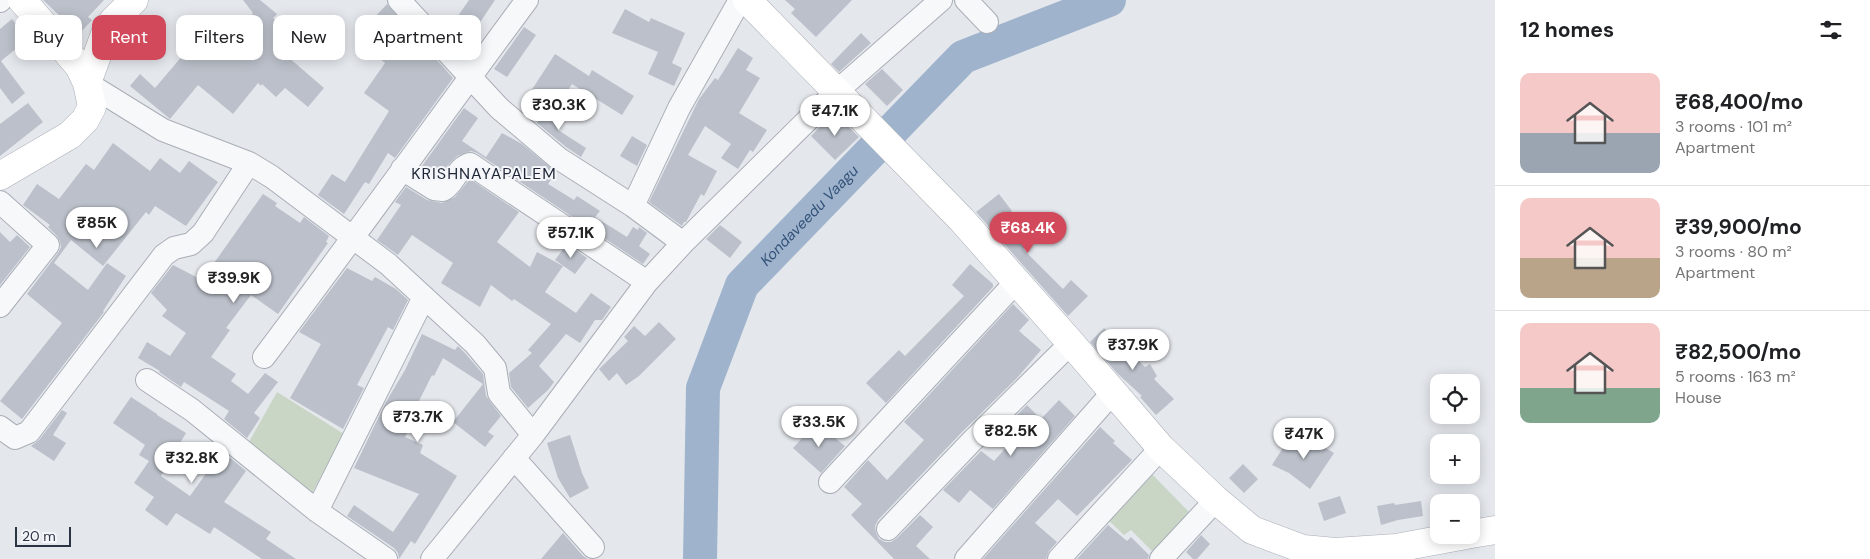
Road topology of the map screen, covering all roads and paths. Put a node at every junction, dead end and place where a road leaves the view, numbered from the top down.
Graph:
1 (22, 0) edge
2 (134, 0) edge
3 (400, 0) edge
4 (527, 0) edge
5 (740, 0) edge
6 (747, 0) edge
7 (941, 0) edge
8 (966, 0) edge
9 (987, 22) dead end
10 (471, 76) junction
11 (87, 83) junction
12 (836, 90) junction
13 (249, 163) junction
14 (402, 169) junction
15 (0, 176) edge
16 (0, 202) edge
17 (632, 206) junction
18 (353, 238) junction
19 (683, 243) junction
20 (647, 282) junction
21 (1016, 282) junction
22 (424, 297) junction
23 (0, 306) edge
24 (1072, 343) junction
25 (264, 357) dead end
26 (147, 380) dead end
27 (1113, 392) junction
28 (0, 427) edge
29 (533, 435) junction
30 (1161, 448) junction
31 (514, 458) junction
32 (830, 482) dead end
33 (1216, 500) junction
34 (316, 511) junction
35 (888, 529) dead end
36 (1495, 530) edge
37 (1480, 532) edge
38 (1430, 542) edge
39 (593, 547) dead end
40 (442, 555) edge
41 (386, 559) edge
42 (966, 559) edge
43 (1059, 559) edge
44 (1161, 559) edge

1 - 11 main road
2 - 11 main road
3 - 10 street
4 - 10 street
5 - 17 street
6 - 12 main road
7 - 12 street
8 - 9 street
10 - 14 street
10 - 17 street
11 - 13 street
11 - 15 main road
12 - 19 street
12 - 21 main road
13 - 18 street
13 - 28 street
14 - 18 street
14 - 20 street
16 - 23 street
17 - 19 street
18 - 22 street
18 - 25 street
19 - 20 street
20 - 29 street
21 - 24 main road
21 - 32 street
22 - 29 street
22 - 34 street
24 - 27 main road
24 - 35 street
26 - 34 street
27 - 30 main road
27 - 42 street
29 - 31 street
30 - 33 main road
30 - 43 street
31 - 39 street
31 - 40 street
33 - 38 main road
33 - 44 street
34 - 41 street
36 - 37 main road

